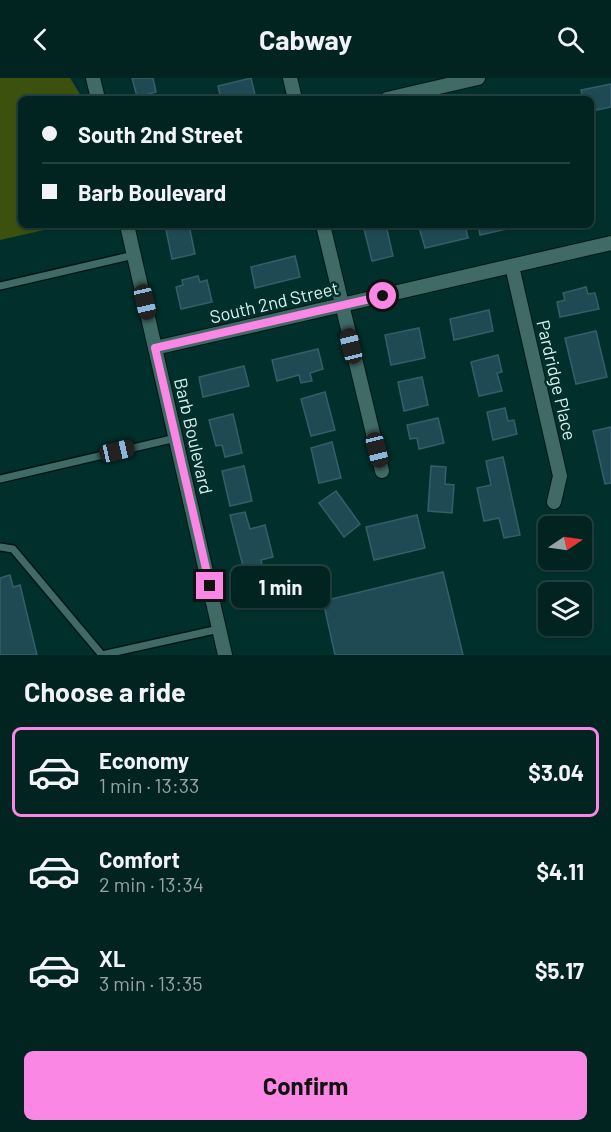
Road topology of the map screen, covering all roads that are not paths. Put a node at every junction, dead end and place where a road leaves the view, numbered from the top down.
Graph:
1 (93, 78) edge
2 (290, 78) edge
3 (478, 78) edge
4 (97, 96) edge
5 (294, 96) edge
6 (400, 96) edge
7 (128, 228) edge
8 (324, 228) edge
9 (611, 243) edge
10 (134, 255) junction
11 (512, 266) junction
12 (0, 286) edge
13 (341, 305) junction
14 (155, 348) junction
15 (176, 438) junction
16 (382, 471) dead end
17 (0, 479) edge
18 (554, 501) dead end
19 (0, 547) edge
20 (219, 629) junction
21 (225, 655) edge

1 - 4 street
2 - 5 street
3 - 6 street
7 - 10 street, Barb Boulevard
8 - 13 street
9 - 11 street, South 2nd Street
10 - 12 lane
10 - 14 street, Barb Boulevard
11 - 13 street, South 2nd Street
11 - 18 street, Pardridge Place
13 - 14 street, South 2nd Street
13 - 16 street
14 - 15 street, Barb Boulevard
15 - 17 lane
15 - 20 street, Barb Boulevard
19 - 20 lane
20 - 21 street, Barb Boulevard

